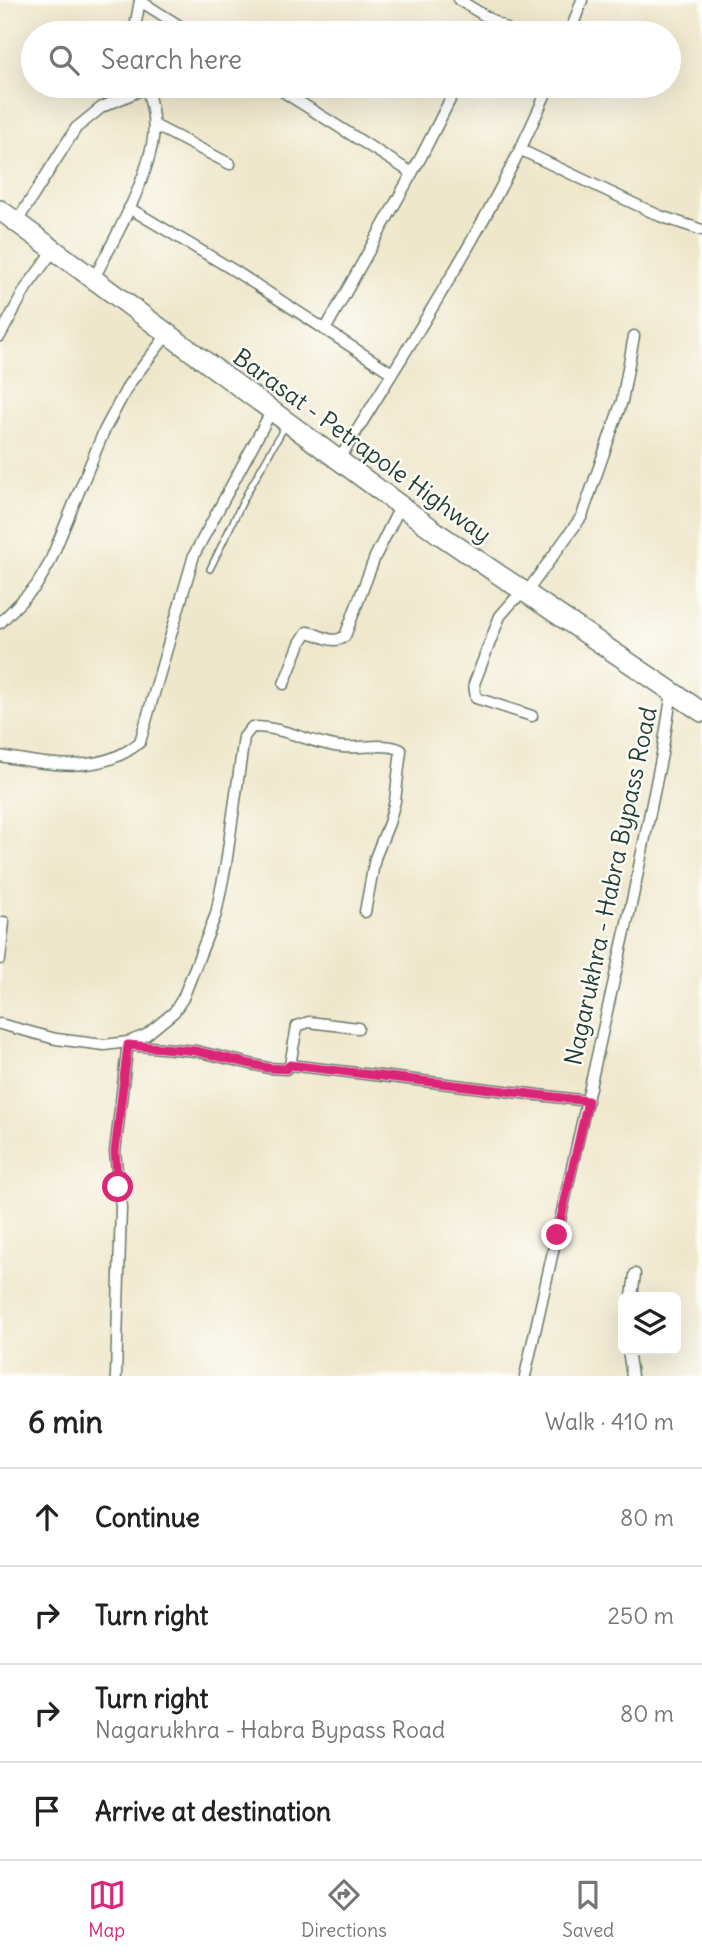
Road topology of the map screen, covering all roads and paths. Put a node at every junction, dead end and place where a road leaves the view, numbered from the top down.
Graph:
1 (459, 0) edge
2 (583, 0) edge
3 (140, 1) edge
4 (489, 20) edge
5 (136, 21) edge
6 (172, 21) edge
7 (575, 21) edge
8 (122, 98) edge
9 (150, 98) edge
10 (293, 98) edge
11 (451, 98) edge
12 (545, 98) edge
13 (154, 125) junction
14 (521, 150) junction
15 (230, 163) dead end
16 (412, 173) junction
17 (129, 208) junction
18 (0, 210) edge
19 (16, 223) junction
20 (702, 230) edge
21 (54, 250) junction
22 (93, 280) junction
23 (325, 330) junction
24 (0, 335) edge
25 (167, 335) junction
26 (634, 336) dead end
27 (392, 373) junction
28 (279, 417) junction
29 (339, 460) junction
30 (401, 505) junction
31 (210, 569) dead end
32 (526, 593) junction
33 (0, 624) edge
34 (284, 684) dead end
35 (672, 692) junction
36 (702, 712) edge
37 (532, 716) dead end
38 (0, 756) edge
39 (365, 912) dead end
40 (4, 922) dead end
41 (0, 959) edge
42 (0, 1024) edge
43 (358, 1028) dead end
44 (128, 1043) junction
45 (290, 1065) junction
46 (588, 1101) junction
47 (635, 1274) dead end
48 (633, 1292) edge
49 (629, 1355) edge
50 (116, 1376) edge
51 (525, 1376) edge
52 (632, 1376) edge

1 - 4 street
2 - 7 street
3 - 5 street
3 - 6 street
8 - 19 street
9 - 13 street
10 - 16 street
11 - 16 street
12 - 14 street
13 - 15 street
13 - 17 street
14 - 20 street
14 - 27 street
16 - 23 street
17 - 22 street
17 - 23 street
18 - 19 highway, Barasat - Petrapole Highway
19 - 21 highway, Barasat - Petrapole Highway
21 - 22 highway, Barasat - Petrapole Highway
21 - 24 street
22 - 25 highway, Barasat - Petrapole Highway
23 - 27 street
25 - 28 highway, Barasat - Petrapole Highway
25 - 33 street
26 - 32 street
27 - 29 street
28 - 29 highway, Barasat - Petrapole Highway
28 - 31 lane
28 - 38 street
29 - 30 highway, Barasat - Petrapole Highway
30 - 32 highway, Barasat - Petrapole Highway
30 - 34 street
32 - 35 highway, Barasat - Petrapole Highway
32 - 37 street
35 - 36 highway, Barasat - Petrapole Highway
35 - 46 street, Nagarukhra - Habra Bypass Road
39 - 44 street
40 - 41 street
42 - 44 street
43 - 45 street
44 - 45 street
44 - 50 street
45 - 46 street
46 - 51 street, Nagarukhra - Habra Bypass Road
47 - 48 street
49 - 52 street

